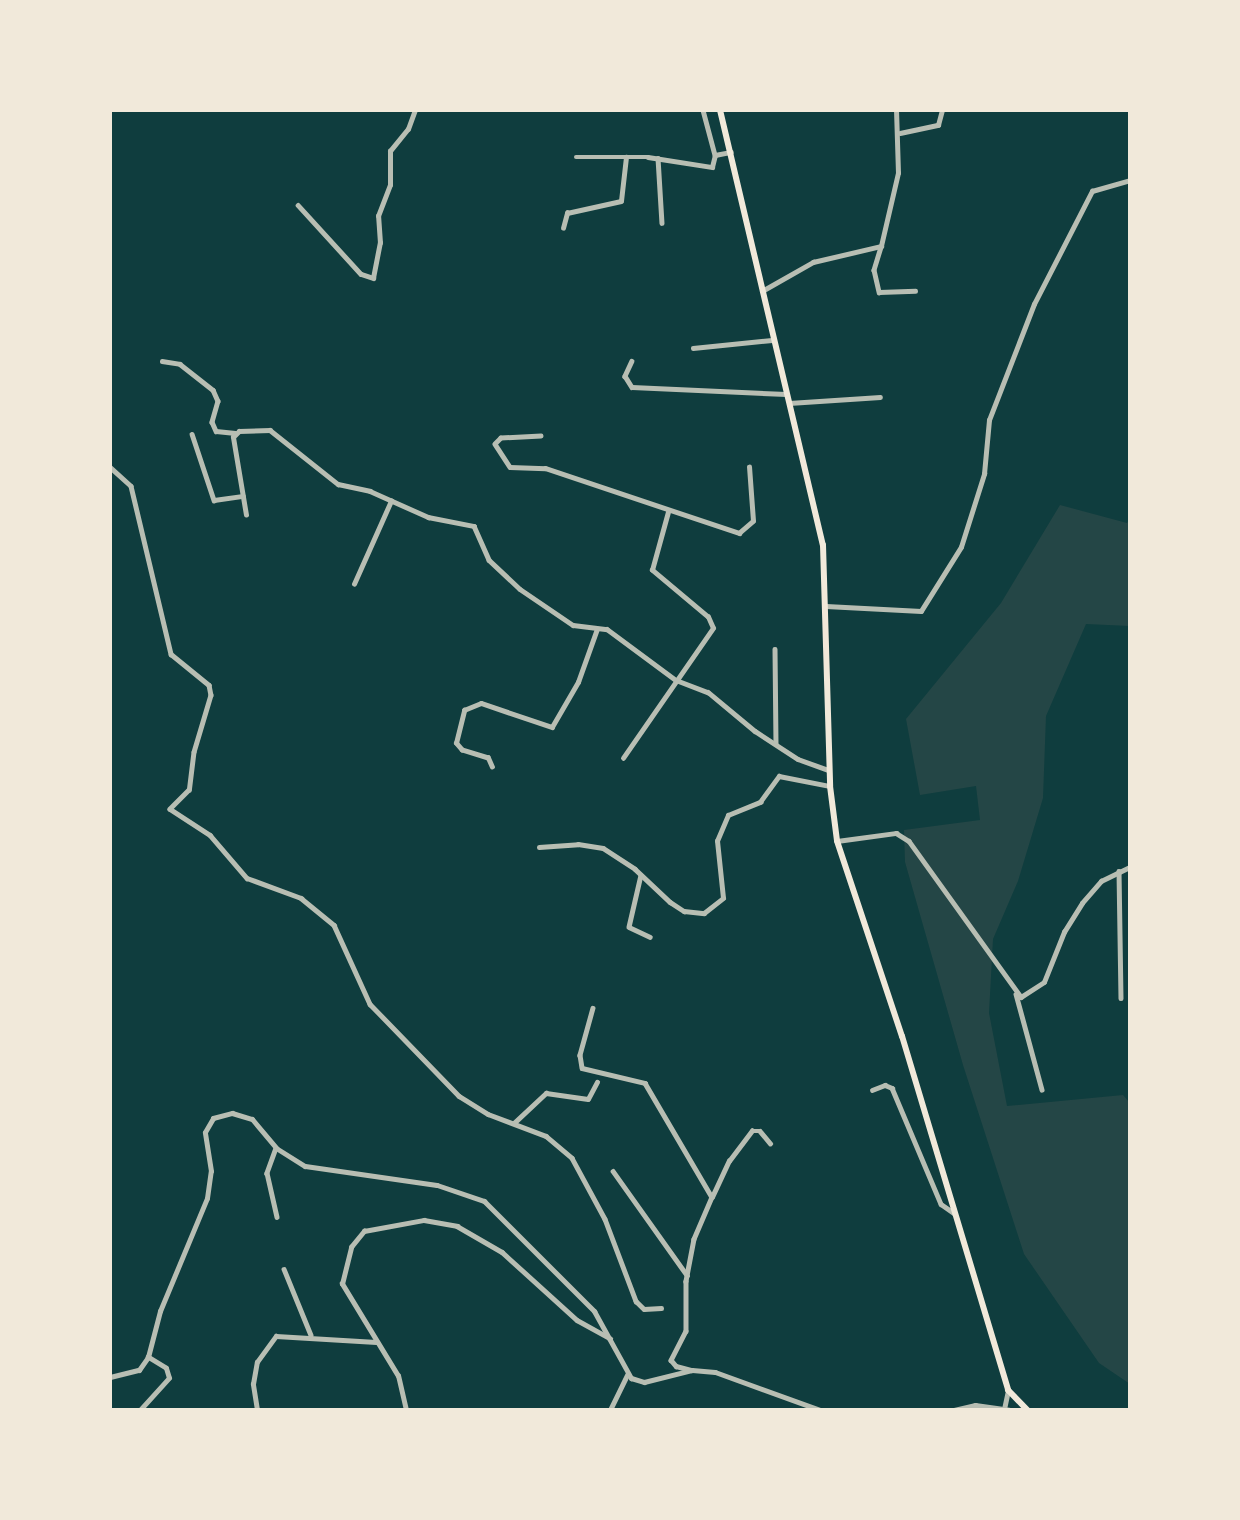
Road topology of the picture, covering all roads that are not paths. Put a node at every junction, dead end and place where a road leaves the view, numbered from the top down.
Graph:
1 (415, 110) edge
2 (704, 110) edge
3 (720, 110) edge
4 (896, 110) edge
5 (943, 110) edge
6 (900, 133) junction
7 (732, 152) junction
8 (715, 155) junction
9 (576, 157) dead end
10 (627, 157) junction
11 (658, 159) junction
12 (1130, 180) edge
13 (298, 205) dead end
14 (662, 223) dead end
15 (563, 229) dead end
16 (881, 246) junction
17 (761, 291) junction
18 (915, 291) dead end
19 (772, 340) junction
20 (693, 348) dead end
21 (162, 361) dead end
22 (632, 361) dead end
23 (786, 394) junction
24 (880, 397) dead end
25 (788, 403) junction
26 (236, 433) junction
27 (192, 434) dead end
28 (541, 436) dead end
29 (110, 467) edge
30 (749, 467) dead end
31 (243, 496) junction
32 (391, 501) junction
33 (668, 512) junction
34 (246, 515) dead end
35 (354, 584) dead end
36 (826, 606) junction
37 (597, 629) junction
38 (775, 649) dead end
39 (677, 680) junction
40 (776, 745) junction
41 (623, 758) dead end
42 (492, 768) dead end
43 (829, 769) junction
44 (830, 786) junction
45 (837, 841) junction
46 (539, 847) dead end
47 (1130, 867) edge
48 (1119, 871) junction
49 (641, 875) junction
50 (650, 937) dead end
51 (1016, 993) junction
52 (1121, 998) dead end
53 (593, 1008) dead end
54 (597, 1082) dead end
55 (872, 1090) dead end
56 (1042, 1090) dead end
57 (513, 1123) junction
58 (770, 1143) dead end
59 (276, 1148) junction
60 (613, 1171) dead end
61 (712, 1197) junction
62 (954, 1213) junction
63 (277, 1217) dead end
64 (284, 1269) dead end
65 (687, 1275) junction
66 (662, 1308) dead end
67 (311, 1335) junction
68 (612, 1339) junction
69 (376, 1342) junction
70 (148, 1357) junction
71 (692, 1370) junction
72 (627, 1376) junction
73 (110, 1377) edge
74 (1008, 1390) junction
75 (140, 1410) edge
76 (257, 1410) edge
77 (406, 1410) edge
78 (610, 1410) edge
79 (820, 1410) edge
80 (954, 1410) edge
81 (1006, 1410) edge
82 (1027, 1410) edge

1 - 13 street
2 - 8 street
3 - 7 main road
4 - 6 street
5 - 6 street
6 - 16 street
7 - 8 street
7 - 17 main road
8 - 11 street
9 - 10 street
10 - 11 street
10 - 15 street
11 - 14 street
12 - 36 street
16 - 17 street
16 - 18 street
17 - 19 main road
19 - 20 street
19 - 23 main road
21 - 26 street
22 - 23 street
23 - 25 main road
24 - 25 street
25 - 36 main road
26 - 31 street
26 - 32 street
27 - 31 street
28 - 33 street
29 - 57 street
30 - 33 street
31 - 34 street
32 - 35 street
32 - 37 street
33 - 39 street
36 - 43 main road
37 - 39 street
37 - 42 street
38 - 40 street
39 - 40 street
39 - 41 street
40 - 43 street
43 - 44 main road
44 - 45 main road
44 - 49 street
45 - 51 street
45 - 62 main road
46 - 49 street
47 - 48 street
48 - 51 street
48 - 52 street
49 - 50 street
51 - 56 street
53 - 61 street
54 - 57 street
55 - 62 street
57 - 66 street
58 - 61 street
59 - 63 street
59 - 68 street
59 - 70 street
60 - 65 street
61 - 65 street
62 - 74 main road
64 - 67 street
65 - 71 street
67 - 69 street
67 - 76 street
68 - 69 street
68 - 72 street
69 - 77 street
70 - 73 street
70 - 75 street
71 - 72 street
71 - 79 street
72 - 78 street
74 - 81 street
74 - 82 main road
80 - 81 street

